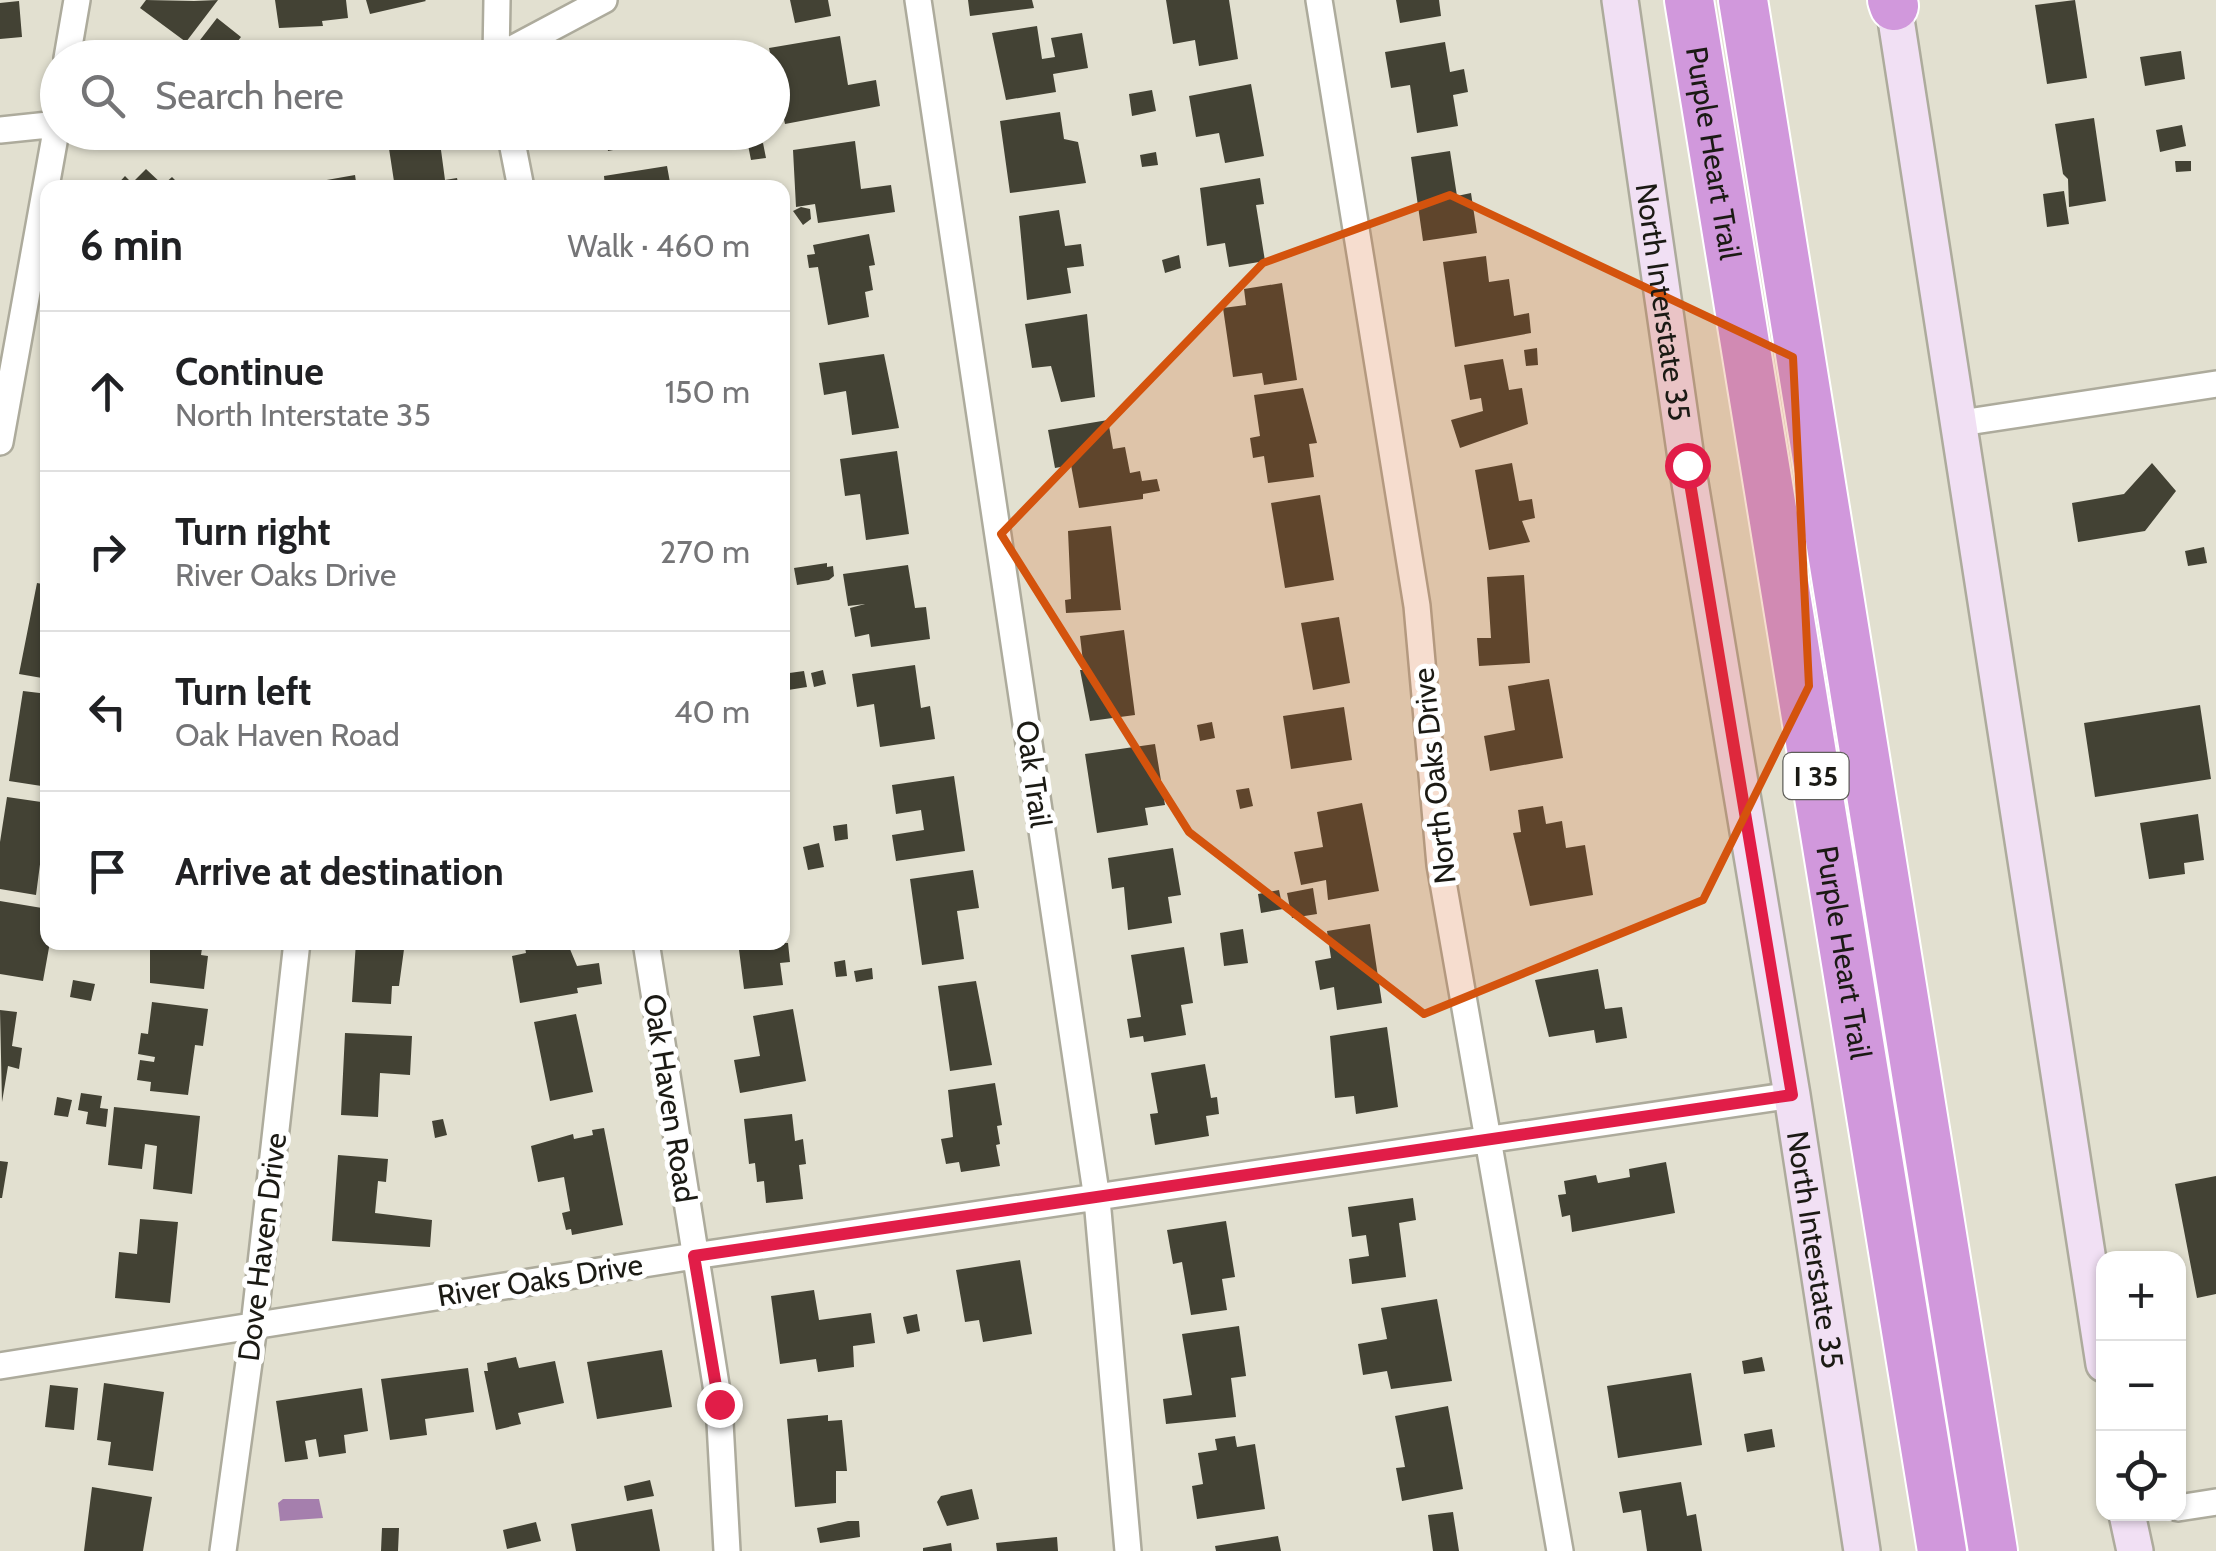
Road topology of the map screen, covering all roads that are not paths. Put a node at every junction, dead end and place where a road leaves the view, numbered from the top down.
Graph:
1 (77, 0) edge
2 (497, 0) edge
3 (604, 0) edge
4 (918, 0) edge
5 (1320, 0) edge
6 (1620, 0) edge
7 (1690, 0) edge
8 (1744, 0) edge
9 (1893, 2) edge
10 (71, 40) edge
11 (496, 40) edge
12 (528, 40) edge
13 (40, 125) edge
14 (0, 130) edge
15 (52, 150) edge
16 (514, 150) edge
17 (47, 180) edge
18 (519, 180) edge
19 (40, 218) edge
20 (2216, 384) edge
21 (1961, 423) junction
22 (0, 442) edge
23 (296, 950) edge
24 (647, 950) edge
25 (1792, 1095) junction
26 (1489, 1141) junction
27 (1097, 1199) junction
28 (694, 1256) junction
29 (254, 1326) junction
30 (2101, 1341) edge
31 (0, 1366) edge
32 (2216, 1502) edge
33 (2186, 1507) edge
34 (2133, 1521) edge
35 (223, 1551) edge
36 (727, 1551) edge
37 (1128, 1551) edge
38 (1560, 1551) edge
39 (1862, 1551) edge
40 (1942, 1551) edge
41 (1992, 1551) edge
42 (2135, 1551) edge

1 - 10 street
2 - 11 street
3 - 12 street
4 - 27 street, Oak Trail
5 - 26 street, North Oaks Drive
6 - 25 main road, North Interstate 35
7 - 40 highway, Purple Heart Trail / I 35
8 - 41 highway, Purple Heart Trail / I 35
9 - 21 main road
13 - 14 street
15 - 17 street
16 - 18 street
19 - 22 street
20 - 21 street
21 - 30 main road
23 - 29 street, Dove Haven Drive
24 - 28 street, Oak Haven Road
25 - 26 street, River Oaks Drive
25 - 39 main road, North Interstate 35
26 - 27 street, River Oaks Drive
26 - 38 street, North Oaks Drive
27 - 28 street, River Oaks Drive
27 - 37 street, Oak Trail
28 - 29 street, River Oaks Drive
28 - 36 street, Oak Haven Road
29 - 31 street, River Oaks Drive
29 - 35 street, Dove Haven Drive
32 - 33 street
34 - 42 main road

